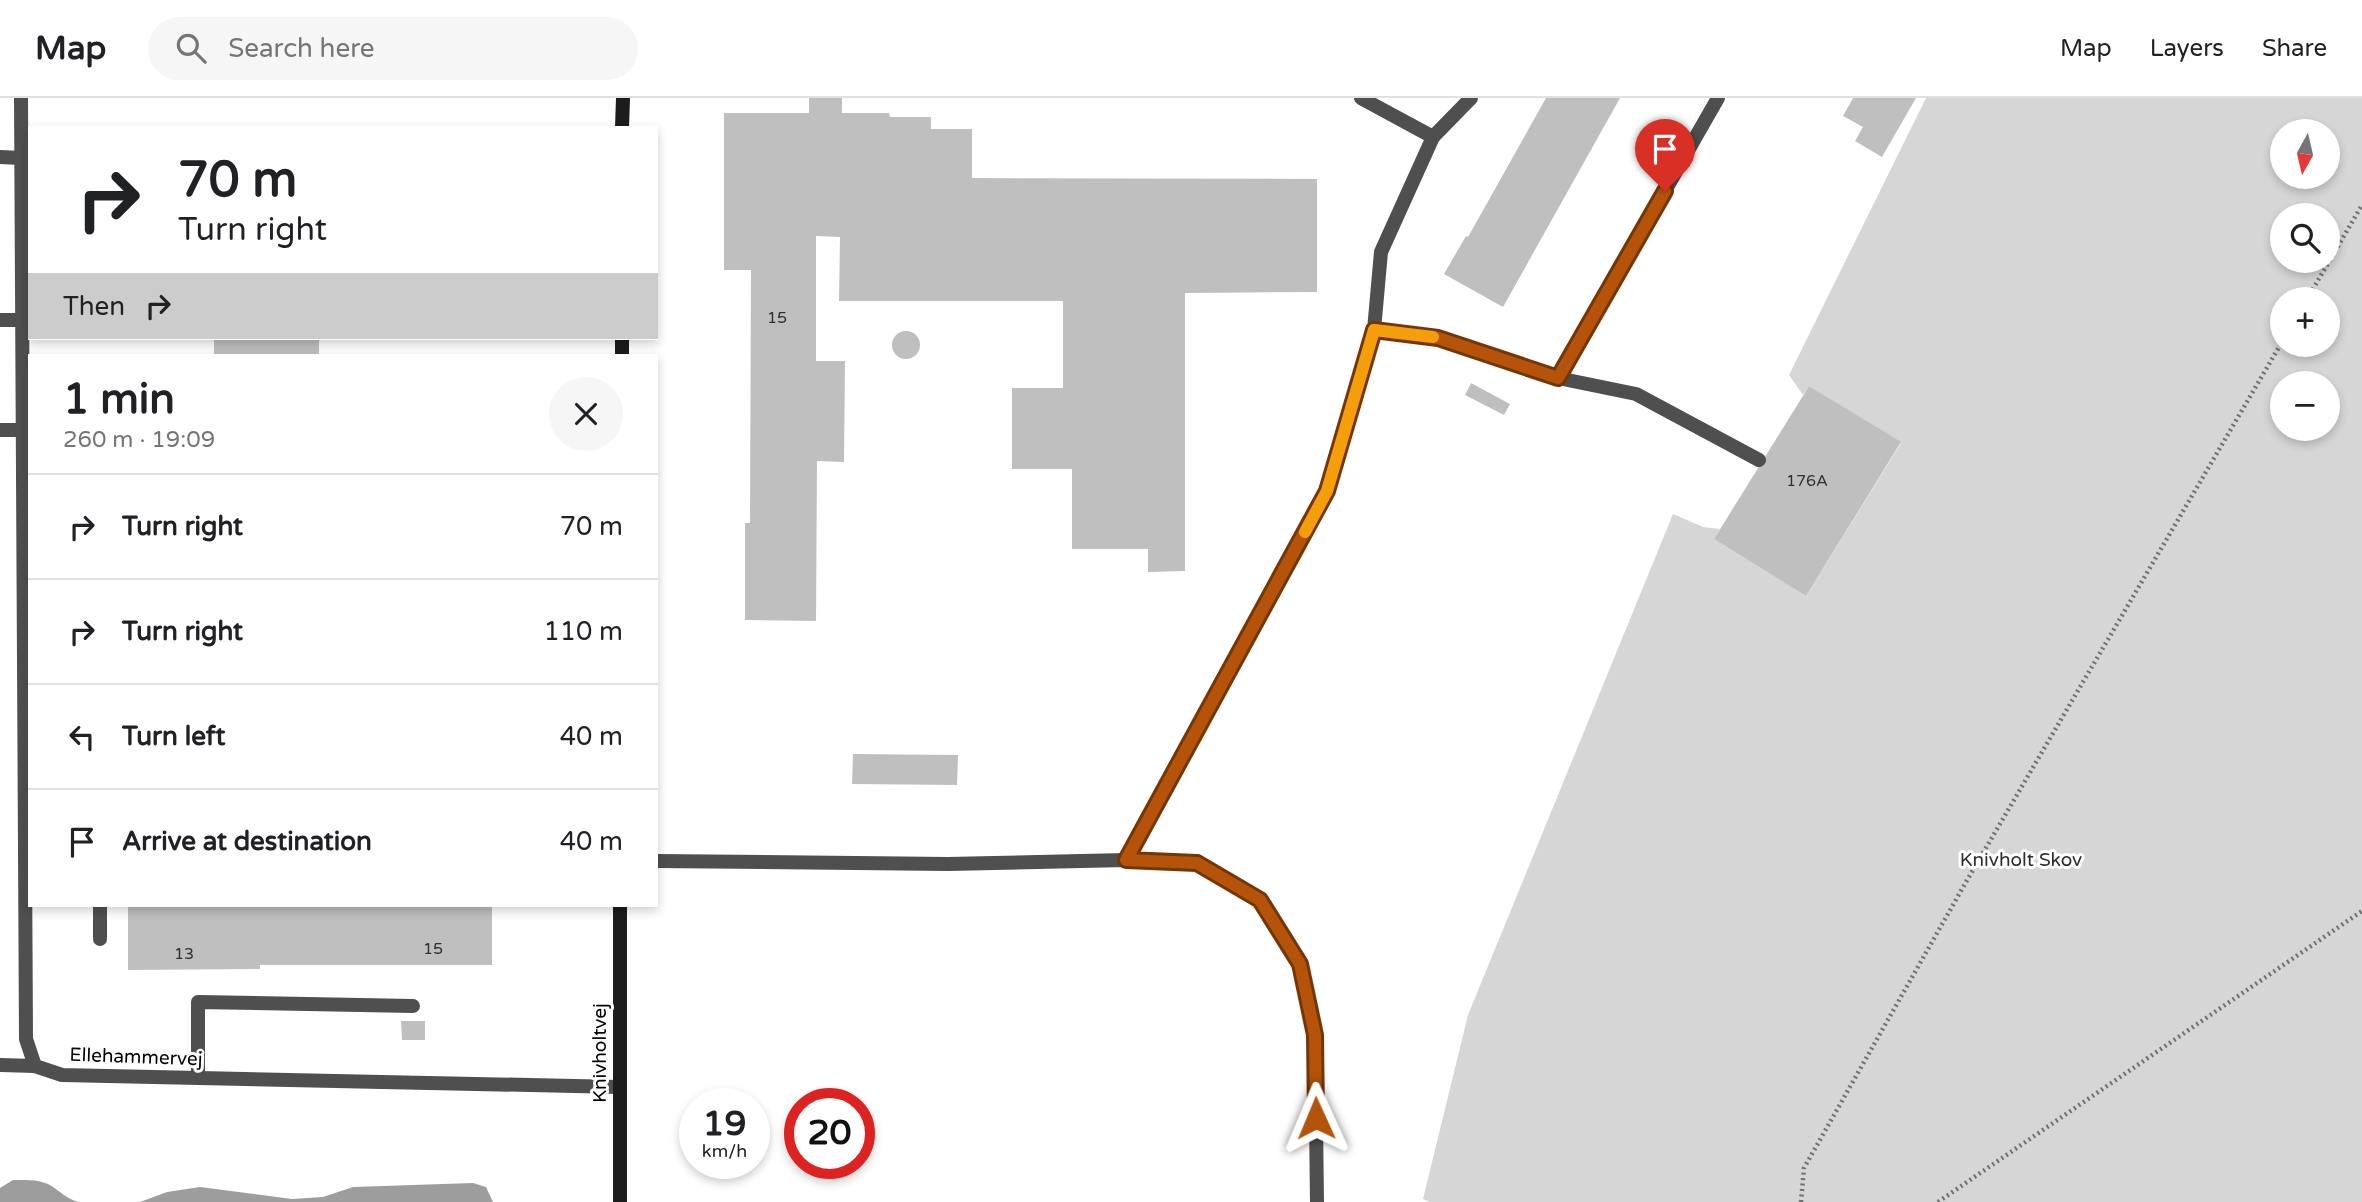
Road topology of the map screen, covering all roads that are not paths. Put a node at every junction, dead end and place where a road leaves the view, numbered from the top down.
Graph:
1 (21, 98) edge
2 (622, 98) edge
3 (1362, 98) edge
4 (1471, 98) edge
5 (1718, 98) edge
6 (622, 126) edge
7 (1433, 137) junction
8 (0, 157) edge
9 (21, 158) junction
10 (0, 320) edge
11 (21, 320) junction
12 (1374, 330) junction
13 (1558, 378) junction
14 (0, 430) edge
15 (23, 430) junction
16 (1759, 460) dead end
17 (27, 597) edge
18 (1126, 860) junction
19 (658, 861) edge
20 (100, 907) edge
21 (620, 907) edge
22 (100, 939) dead end
23 (413, 1006) dead end
24 (0, 1065) edge
25 (35, 1066) junction
26 (198, 1078) junction
27 (619, 1087) junction
28 (620, 1202) edge
29 (1317, 1202) edge

1 - 9 street
2 - 6 street
3 - 7 street
4 - 7 street
5 - 13 street
7 - 12 street
8 - 9 street
9 - 11 street
10 - 11 street
11 - 15 street
12 - 13 street
12 - 18 street
13 - 16 street
14 - 15 street
15 - 17 street
17 - 25 street
18 - 19 street
18 - 29 street
20 - 22 street
21 - 27 street, Knivholtvej
23 - 26 street
24 - 25 street, Ellehammervej
25 - 26 street, Ellehammervej
26 - 27 street, Ellehammervej
27 - 28 street, Knivholtvej

